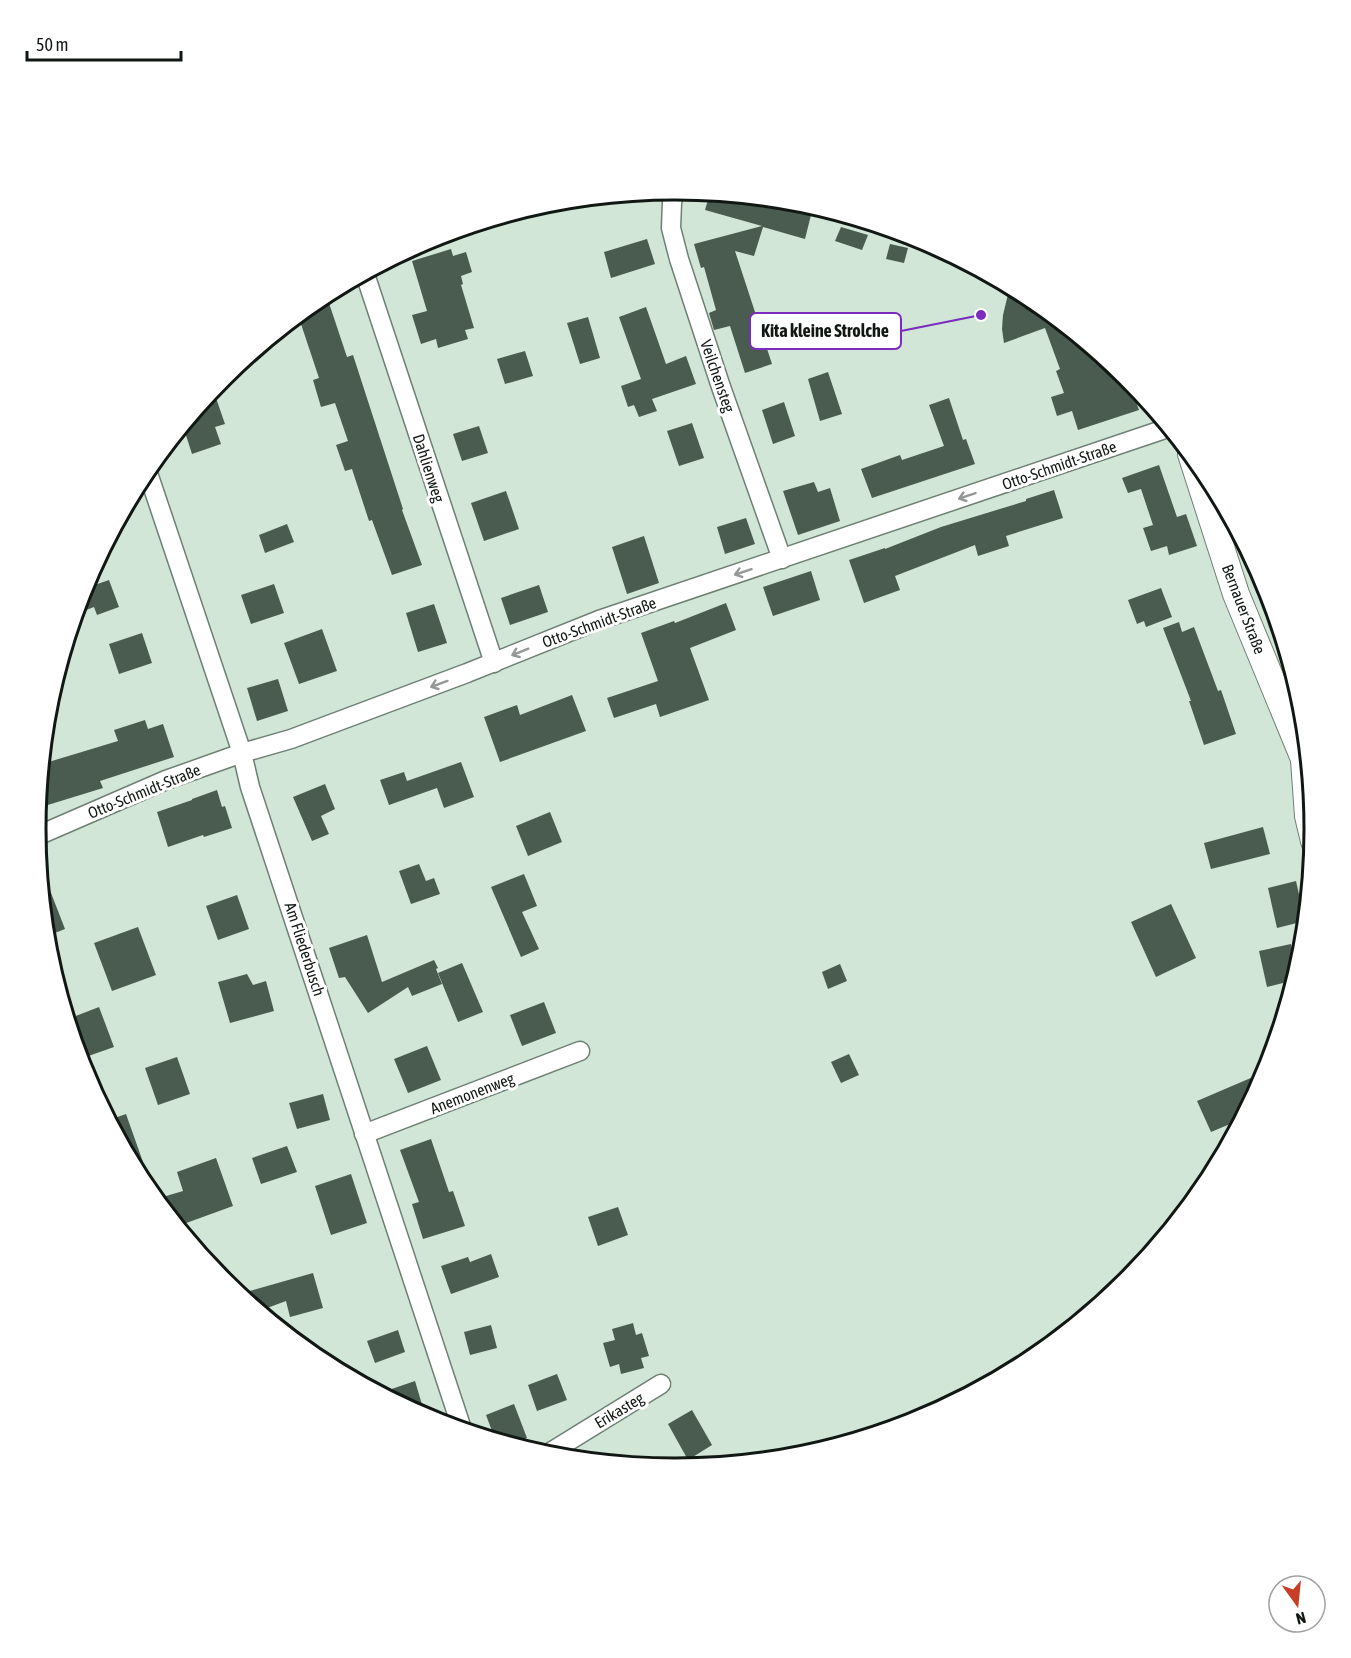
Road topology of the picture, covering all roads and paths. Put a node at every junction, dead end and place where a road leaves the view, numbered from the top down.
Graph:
1 (672, 200) edge
2 (366, 281) edge
3 (1162, 430) edge
4 (151, 483) edge
5 (1201, 484) edge
6 (782, 559) junction
7 (494, 663) junction
8 (1299, 748) edge
9 (242, 753) junction
10 (46, 832) edge
11 (580, 1051) dead end
12 (364, 1134) junction
13 (662, 1384) dead end
14 (459, 1419) edge
15 (559, 1447) edge

1 - 6 street, Veilchensteg
2 - 7 street, Dahlienweg
3 -> 6 street, Otto-Schmidt-Straße
4 - 9 street, Am Fliederbusch
5 - 8 main road, Bernauer Straße
6 -> 7 street, Otto-Schmidt-Straße
7 -> 9 street, Otto-Schmidt-Straße
9 - 10 street, Otto-Schmidt-Straße
9 - 12 street, Am Fliederbusch
11 - 12 street, Anemonenweg
12 - 14 street, Am Fliederbusch
13 - 15 street, Erikasteg

